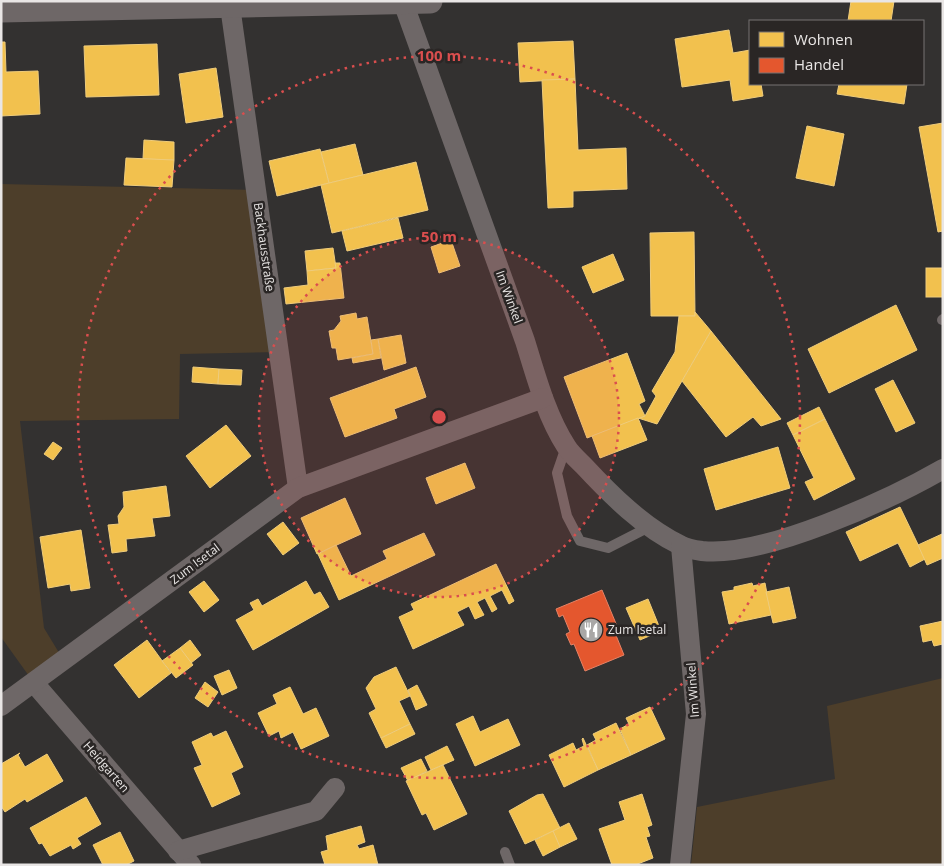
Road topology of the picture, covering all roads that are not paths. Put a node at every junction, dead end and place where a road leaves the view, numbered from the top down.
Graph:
1 (430, 1) edge
2 (403, 2) edge
3 (123, 5) edge
4 (230, 6) junction
5 (1, 10) edge
6 (543, 398) junction
7 (566, 447) junction
8 (943, 469) edge
9 (298, 488) junction
10 (652, 526) junction
11 (681, 546) junction
12 (34, 683) junction
13 (1, 706) edge
14 (336, 788) dead end
15 (505, 852) dead end
16 (185, 858) edge
17 (510, 865) edge
18 (680, 865) edge

1 - 2 street
2 - 4 street
2 - 6 street, Im Winkel
3 - 4 street
3 - 5 street
4 - 9 street, Backhausstraße
6 - 7 street, Im Winkel
6 - 9 street, Zum Isetal
7 - 10 street, Im Winkel
7 - 10 lane
8 - 11 street, Im Winkel
9 - 12 street, Zum Isetal
10 - 11 street, Im Winkel
11 - 18 street, Im Winkel
12 - 13 street, Zum Isetal
12 - 16 street, Heidgarten
14 - 16 street, Heidgarten
15 - 17 lane

